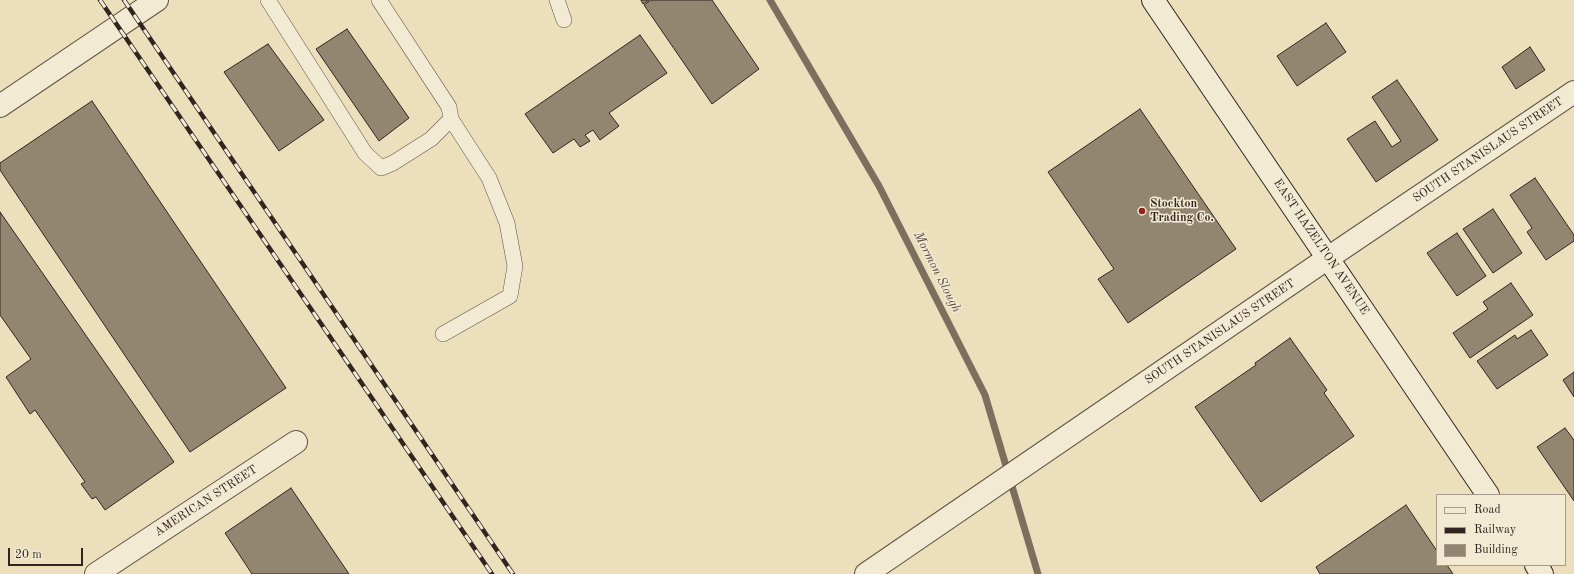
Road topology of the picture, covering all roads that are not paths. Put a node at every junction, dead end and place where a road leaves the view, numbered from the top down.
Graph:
1 (157, 0) edge
2 (268, 0) edge
3 (379, 0) edge
4 (557, 0) edge
5 (1153, 0) edge
6 (564, 20) dead end
7 (1574, 92) edge
8 (0, 106) edge
9 (451, 120) junction
10 (1328, 258) junction
11 (442, 334) dead end
12 (296, 442) dead end
13 (1487, 494) edge
14 (96, 574) edge
15 (866, 574) edge

1 - 8 street
2 - 9 lane
3 - 9 lane
4 - 6 lane
5 - 10 street, EAST HAZELTON AVENUE
7 - 10 street, SOUTH STANISLAUS STREET
9 - 11 lane
10 - 13 street, EAST HAZELTON AVENUE
10 - 15 street, SOUTH STANISLAUS STREET
12 - 14 street, AMERICAN STREET

